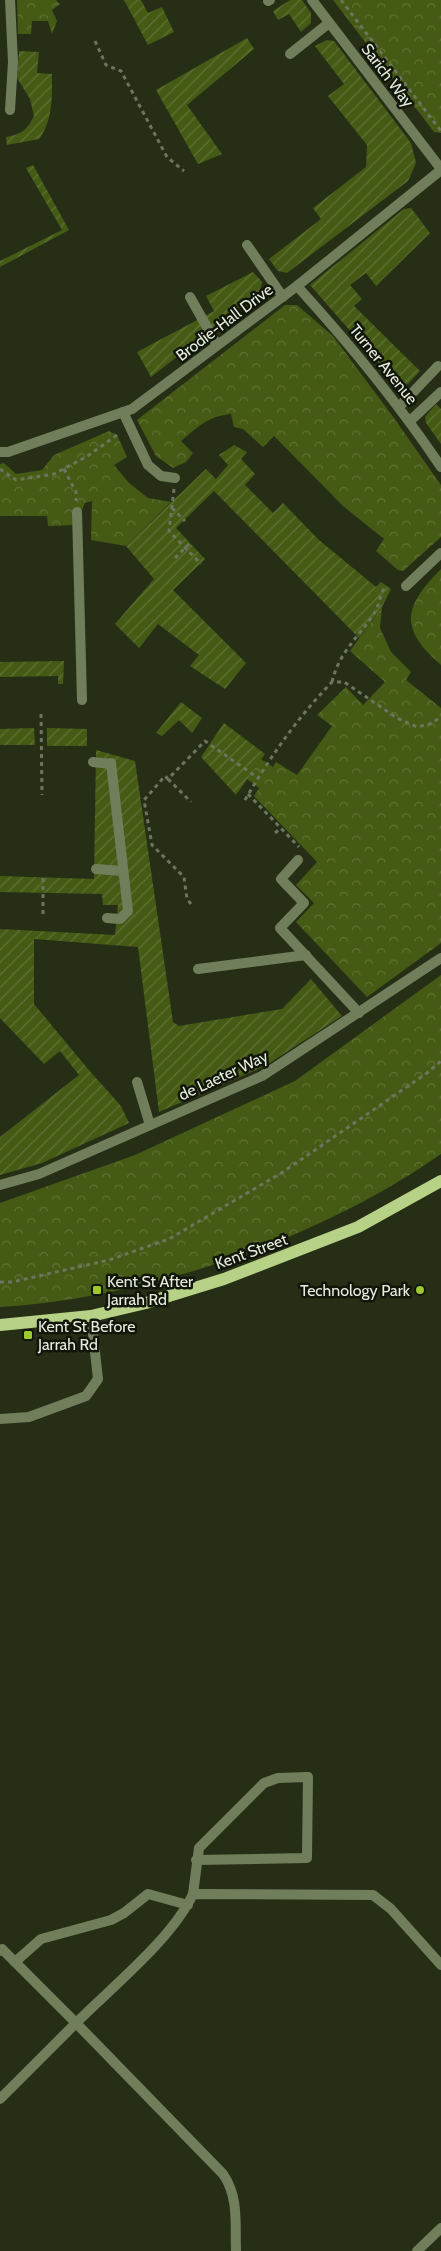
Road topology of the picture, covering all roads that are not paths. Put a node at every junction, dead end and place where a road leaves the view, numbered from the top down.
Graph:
1 (10, 0) edge
2 (312, 0) edge
3 (329, 23) junction
4 (290, 54) dead end
5 (10, 110) dead end
6 (441, 169) edge
7 (247, 246) dead end
8 (296, 286) junction
9 (190, 297) dead end
10 (282, 297) junction
11 (217, 345) junction
12 (438, 366) dead end
13 (439, 398) edge
14 (399, 407) junction
15 (123, 412) junction
16 (410, 421) junction
17 (0, 452) edge
18 (441, 467) edge
19 (175, 478) road end
20 (77, 512) road end
21 (441, 554) edge
22 (406, 586) dead end
23 (82, 700) dead end
24 (93, 762) dead end
25 (298, 860) road end
26 (96, 869) dead end
27 (124, 871) junction
28 (108, 918) dead end
29 (306, 955) junction
30 (441, 958) edge
31 (198, 969) dead end
32 (359, 1013) junction
33 (137, 1082) dead end
34 (150, 1125) junction
35 (441, 1181) edge
36 (0, 1185) edge
37 (91, 1316) junction
38 (0, 1325) edge
39 (0, 1419) edge
40 (196, 1860) junction
41 (193, 1894) junction
42 (188, 1905) junction
43 (0, 1951) edge
44 (15, 1962) junction
45 (441, 1965) edge
46 (76, 2023) junction
47 (0, 2099) edge
48 (441, 2228) edge
49 (236, 2251) edge
50 (417, 2251) edge

1 - 5 street
2 - 3 street, Sarich Way
3 - 4 street
3 - 6 street, Sarich Way
6 - 8 street, Brodie-Hall Drive
7 - 10 street
8 - 10 street, Brodie-Hall Drive
8 - 14 street, Turner Avenue
9 - 11 street
10 - 11 street, Brodie-Hall Drive
11 - 15 street, Brodie-Hall Drive
12 - 14 street
13 - 16 street
14 - 16 street, Turner Avenue
15 - 17 street, Brodie-Hall Drive
15 - 19 street
16 - 18 street, Turner Avenue
20 - 23 street
21 - 22 street
24 - 27 street
25 - 29 street
26 - 27 street
27 - 28 street
29 - 31 street
29 - 32 street
30 - 32 street, de Laeter Way
32 - 34 street, de Laeter Way
33 - 34 street
34 - 36 street, de Laeter Way
35 - 37 main road, Kent Street
37 - 38 main road, Kent Street
37 - 39 street
40 - 40 street
40 - 41 street
41 - 42 street
41 - 45 street
42 - 44 street
42 - 46 street
43 - 44 street
44 - 46 street
46 - 47 street
46 - 49 street
48 - 50 street

